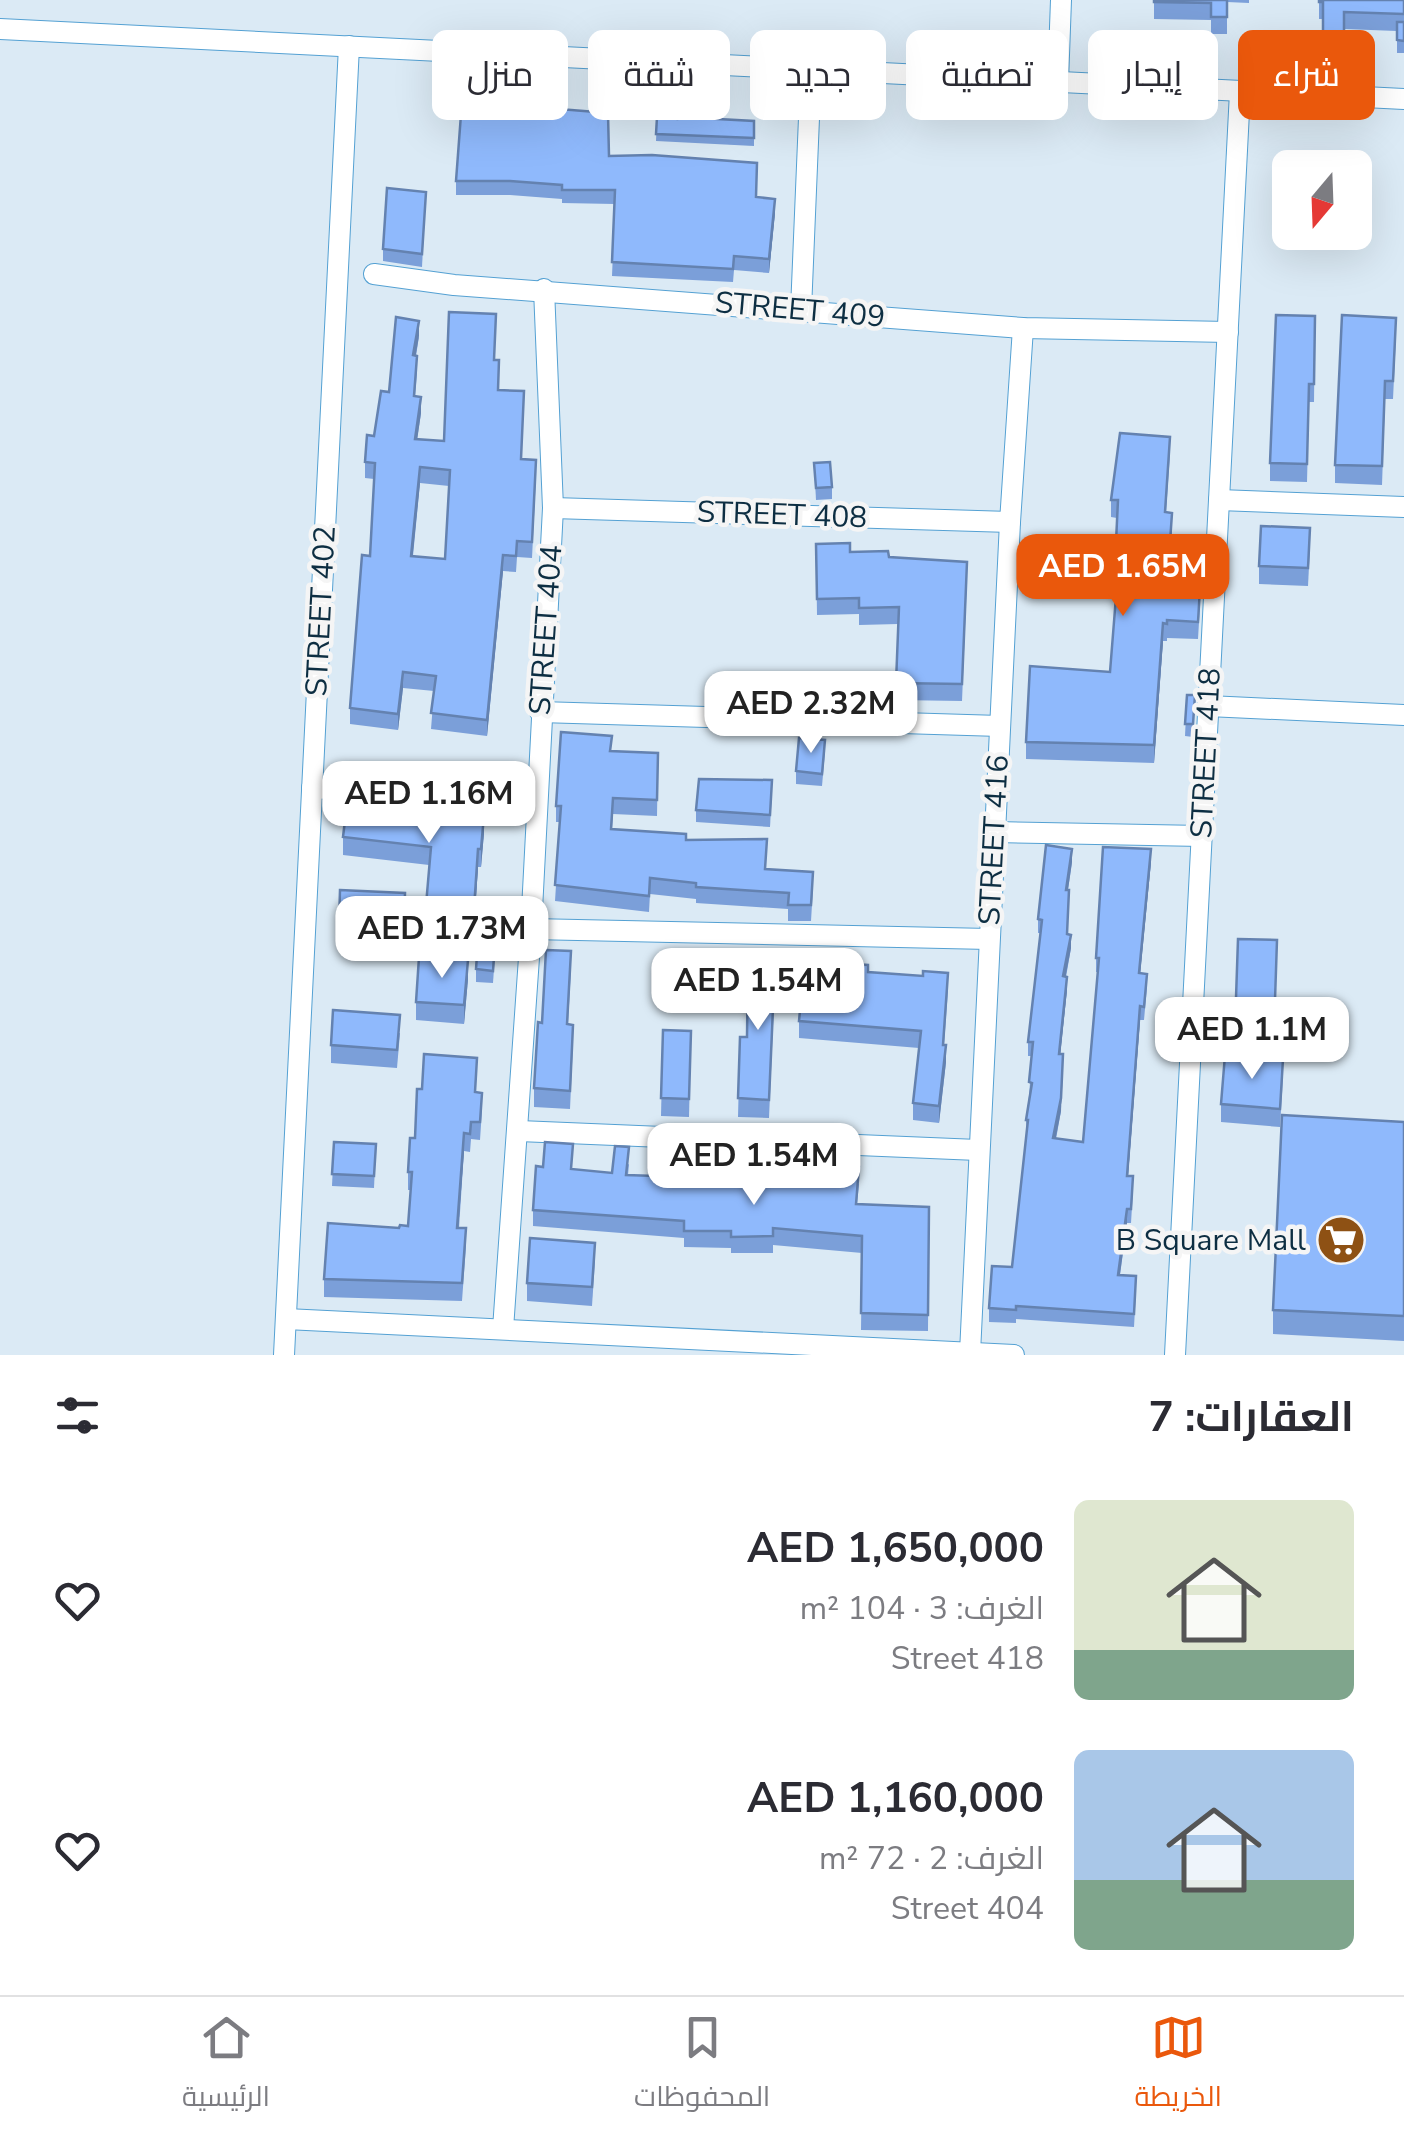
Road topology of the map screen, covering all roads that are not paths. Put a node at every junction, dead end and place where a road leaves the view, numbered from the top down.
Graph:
1 (1061, 0) edge
2 (0, 29) edge
3 (1060, 30) edge
4 (349, 46) junction
5 (750, 67) edge
6 (1068, 83) edge
7 (1238, 92) edge
8 (1375, 98) edge
9 (1404, 99) edge
10 (808, 120) edge
11 (1239, 120) edge
12 (374, 274) dead end
13 (544, 290) junction
14 (800, 310) junction
15 (1023, 328) junction
16 (1228, 332) junction
17 (1219, 500) junction
18 (1404, 506) edge
19 (553, 508) junction
20 (1010, 522) junction
21 (1208, 706) junction
22 (540, 712) junction
23 (1404, 715) edge
24 (1000, 726) junction
25 (312, 788) junction
26 (537, 802) junction
27 (995, 832) junction
28 (1202, 836) junction
29 (531, 928) junction
30 (989, 939) junction
31 (519, 1132) junction
32 (978, 1150) junction
33 (286, 1318) junction
34 (503, 1329) junction
35 (970, 1353) edge
36 (284, 1355) edge
37 (1014, 1355) edge
38 (1175, 1355) edge

1 - 3 street
2 - 4 street
4 - 5 street
4 - 25 street, STREET 402
6 - 7 street
8 - 9 street
10 - 14 street
11 - 16 street, STREET 418
12 - 13 street, STREET 409
13 - 14 street, STREET 409
13 - 19 street, STREET 404
14 - 15 street, STREET 409
15 - 16 street, STREET 409
15 - 20 street, STREET 416
16 - 17 street, STREET 418
17 - 18 street
17 - 21 street, STREET 418
19 - 20 street, STREET 408
19 - 22 street, STREET 404
20 - 24 street, STREET 416
21 - 23 street
21 - 28 street, STREET 418
22 - 24 street
22 - 26 street, STREET 404
24 - 27 street, STREET 416
25 - 26 street
25 - 33 street, STREET 402
26 - 29 street, STREET 404
27 - 28 street
27 - 30 street, STREET 416
28 - 38 street, STREET 418
29 - 30 street
29 - 31 street, STREET 404
30 - 32 street, STREET 416
31 - 32 street
31 - 34 street, STREET 404
32 - 35 street, STREET 416
33 - 34 street
33 - 36 street, STREET 402
34 - 35 street
35 - 37 street

